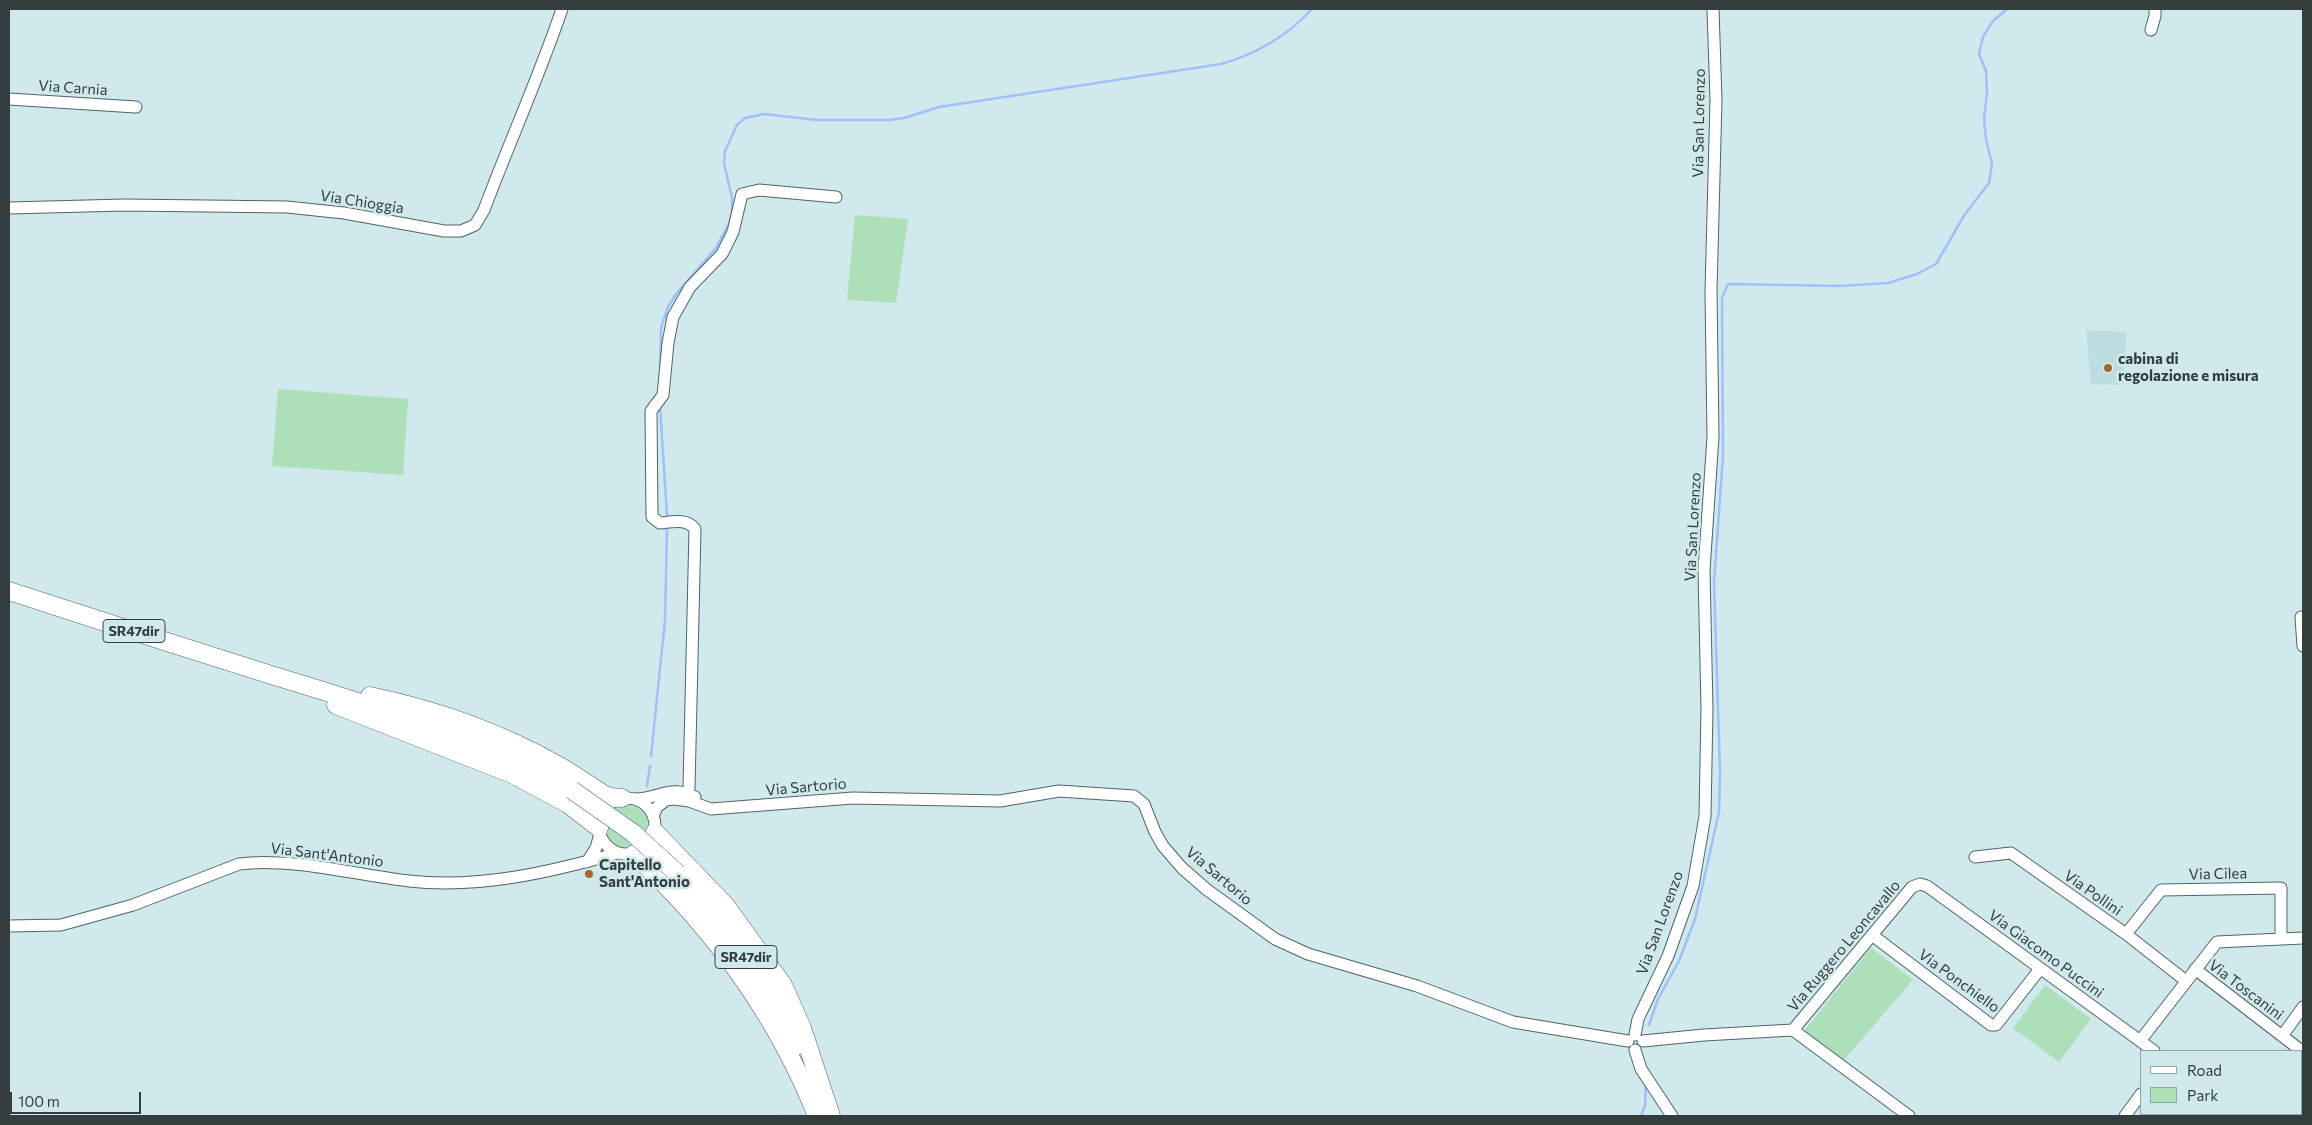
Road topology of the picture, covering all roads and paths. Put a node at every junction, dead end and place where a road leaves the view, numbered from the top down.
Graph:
1 (562, 9) edge
2 (1713, 9) edge
3 (2155, 9) edge
4 (2151, 30) dead end
5 (9, 99) edge
6 (136, 107) dead end
7 (836, 197) dead end
8 (9, 208) edge
9 (9, 591) edge
10 (2301, 617) dead end
11 (2303, 646) edge
12 (260, 671) junction
13 (686, 797) junction
14 (629, 799) junction
15 (654, 824) junction
16 (599, 831) junction
17 (626, 853) junction
18 (1975, 857) dead end
19 (587, 862) junction
20 (1920, 884) joint
21 (9, 926) edge
22 (2126, 934) junction
23 (1872, 935) junction
24 (2303, 938) edge
25 (2281, 939) junction
26 (2040, 969) junction
27 (2195, 969) junction
28 (2186, 981) junction
29 (2303, 1007) edge
30 (1793, 1030) junction
31 (2282, 1036) junction
32 (2140, 1040) junction
33 (1635, 1042) junction
34 (2153, 1050) edge
35 (2300, 1050) edge
36 (2140, 1095) edge
37 (817, 1116) edge
38 (823, 1116) edge
39 (831, 1116) edge
40 (1672, 1116) edge
41 (1908, 1116) edge
42 (2125, 1116) edge

1 - 8 street, Via Chioggia
2 - 33 street, Via San Lorenzo
3 - 4 street
5 - 6 street, Via Carnia
7 - 13 street
9 - 12 highway, SR47dir / SR47dir
10 - 11 street
12 - 14 highway
12 - 16 highway
12 - 38 highway, SR47dir / SR47dir, bridge
13 - 14 street, Via Sartorio
13 - 15 street, Via Sant'Antonio
13 - 33 street, Via Sartorio
14 - 15 street
14 - 16 street
15 - 17 street, Via Sant'Antonio
15 - 39 highway
16 - 17 street
16 - 19 street
17 - 19 street, Via Sant'Antonio
17 - 37 highway
18 - 22 street, Via Pollini
19 - 21 street, Via Sant'Antonio
20 - 23 street, Via Ruggero Leoncavallo
20 - 26 street, Via Giacomo Puccini
22 - 25 street, Via Cilea
22 - 28 street, Via Pollini
23 - 26 street, Via Ponchiello
23 - 30 street, Via Ruggero Leoncavallo
24 - 25 street
25 - 27 street
26 - 32 street, Via Giacomo Puccini
27 - 28 street
27 - 31 street, Via Toscanini
28 - 32 street
29 - 31 street
30 - 33 street, Via Ruggero Leoncavallo
30 - 41 street
31 - 35 street, Via Toscanini
32 - 34 street, Via Giacomo Puccini
33 - 40 street
36 - 42 street

